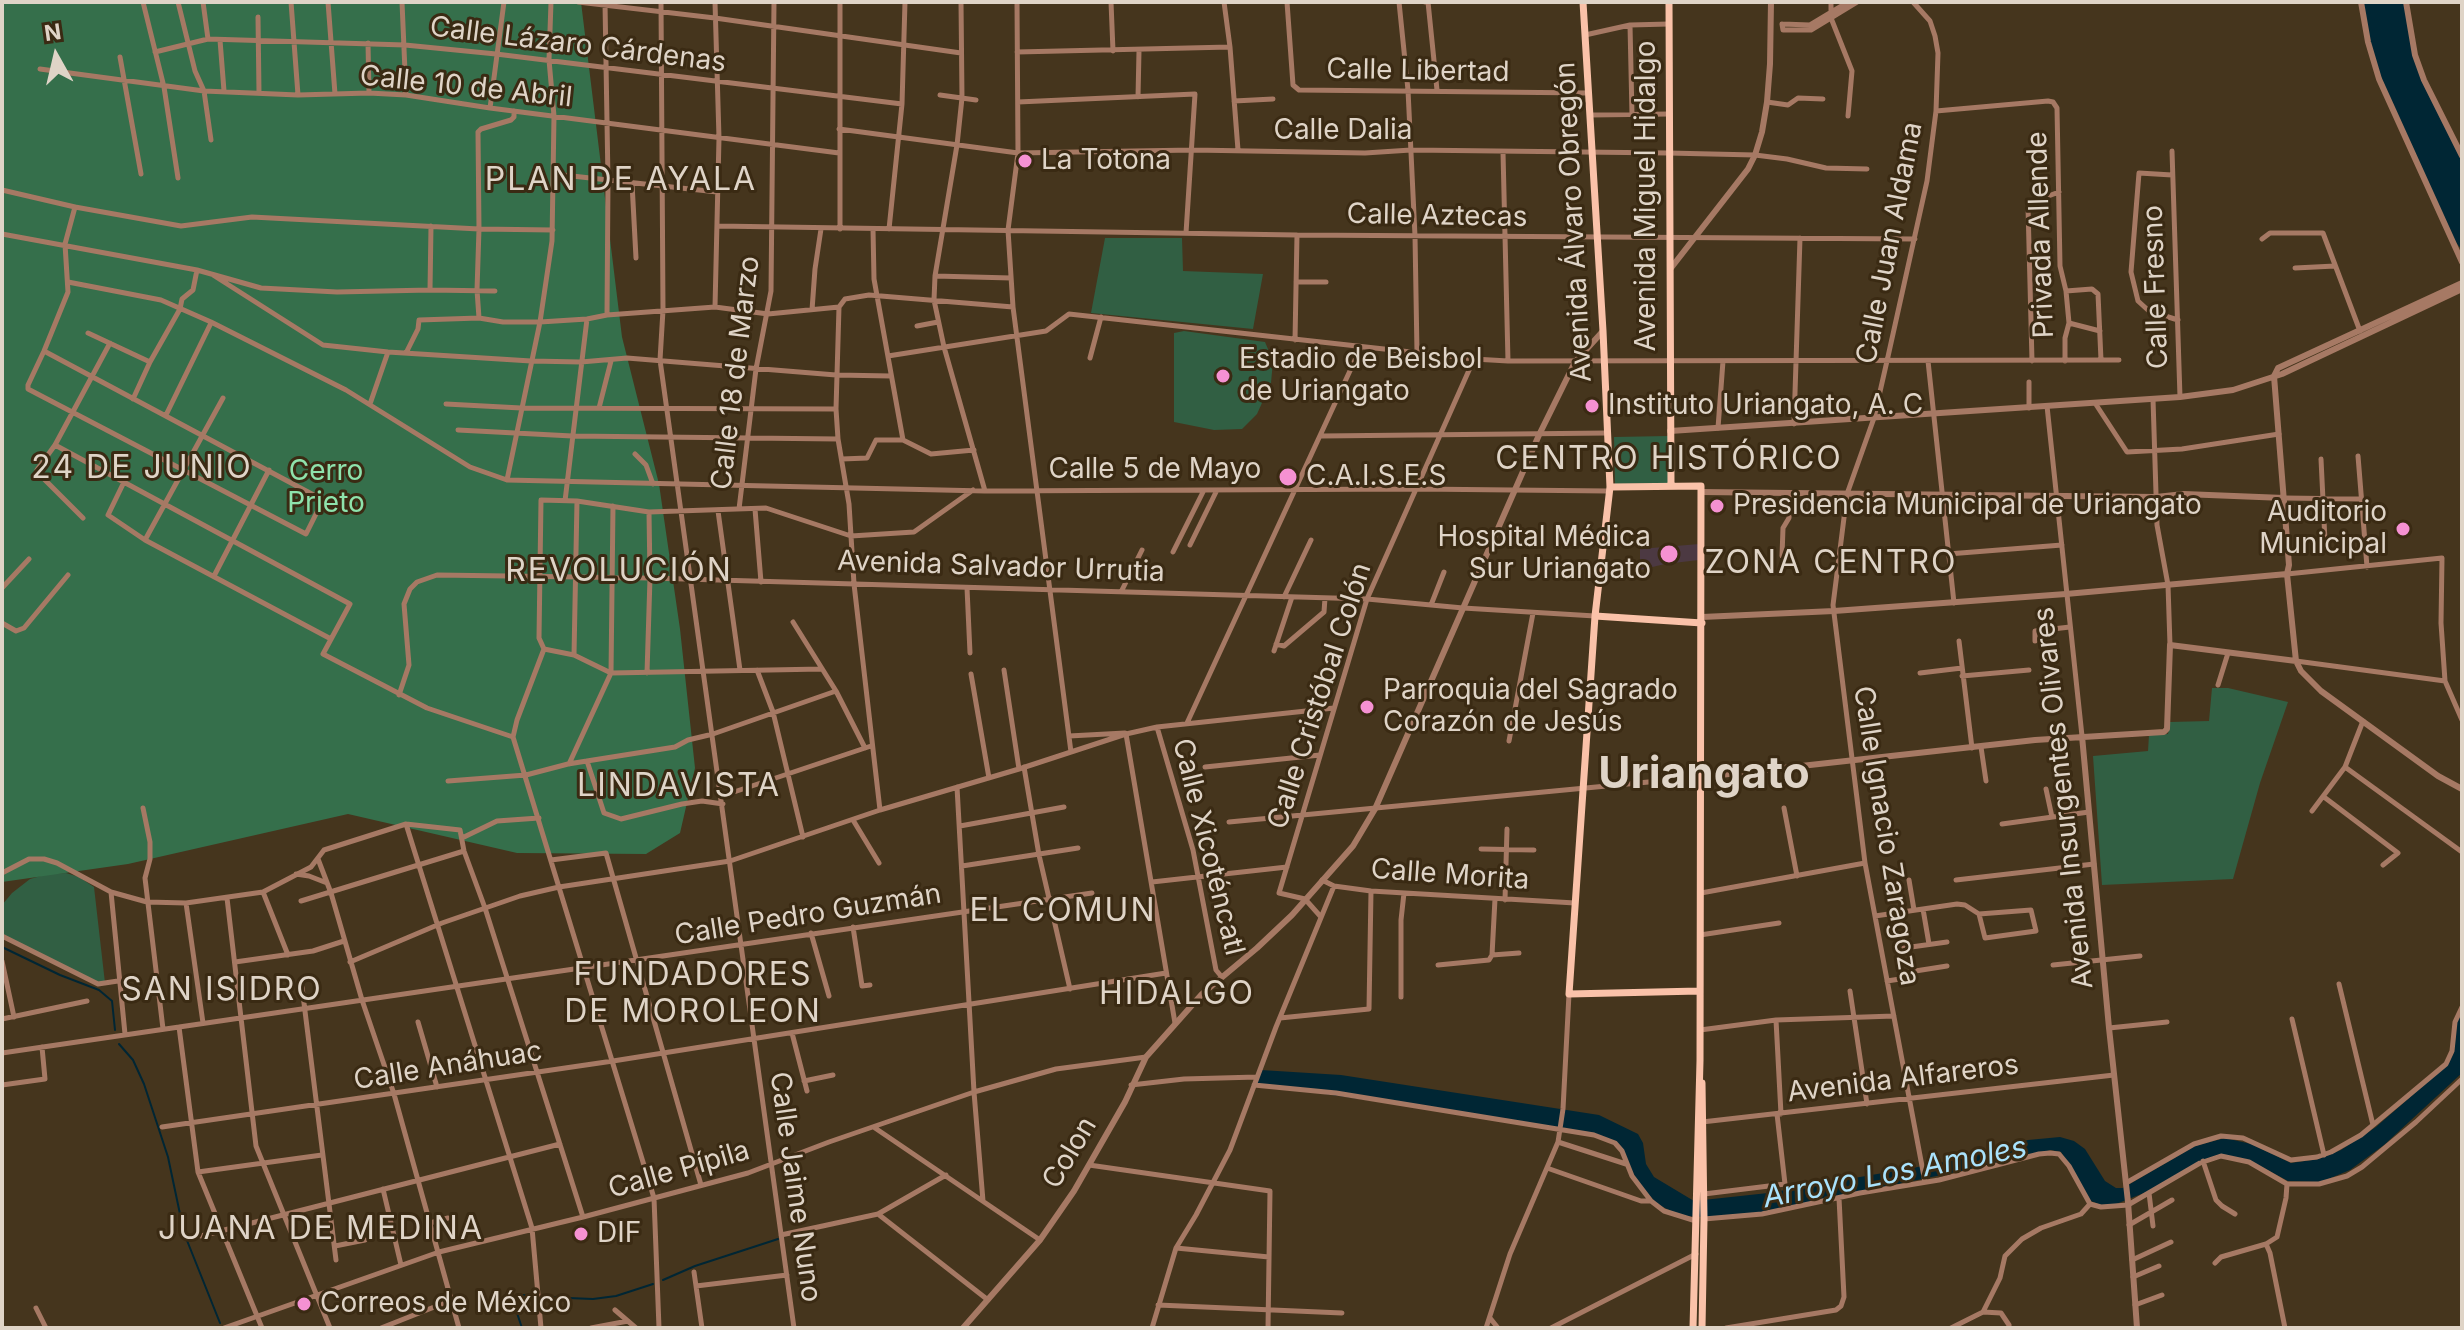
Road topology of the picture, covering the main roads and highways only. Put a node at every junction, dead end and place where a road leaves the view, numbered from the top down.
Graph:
1 (1583, 2) edge
2 (1669, 2) edge
3 (1671, 485) junction
4 (1609, 489) junction
5 (1595, 616) junction
6 (1702, 620) junction
7 (1699, 991) junction
8 (1700, 1253) junction
9 (1693, 1328) edge
10 (1702, 1328) edge

1 - 4 main road, Avenida Álvaro Obregón
2 - 3 main road, Avenida Miguel Hidalgo
3 - 4 main road
3 - 6 main road
4 - 5 main road, Avenida Álvaro Obregón
5 - 6 main road, Avenida Salvador Urrutia
5 - 7 main road, Avenida Álvaro Obregón
6 - 7 main road
7 - 8 main road
8 - 9 main road
8 - 10 main road

